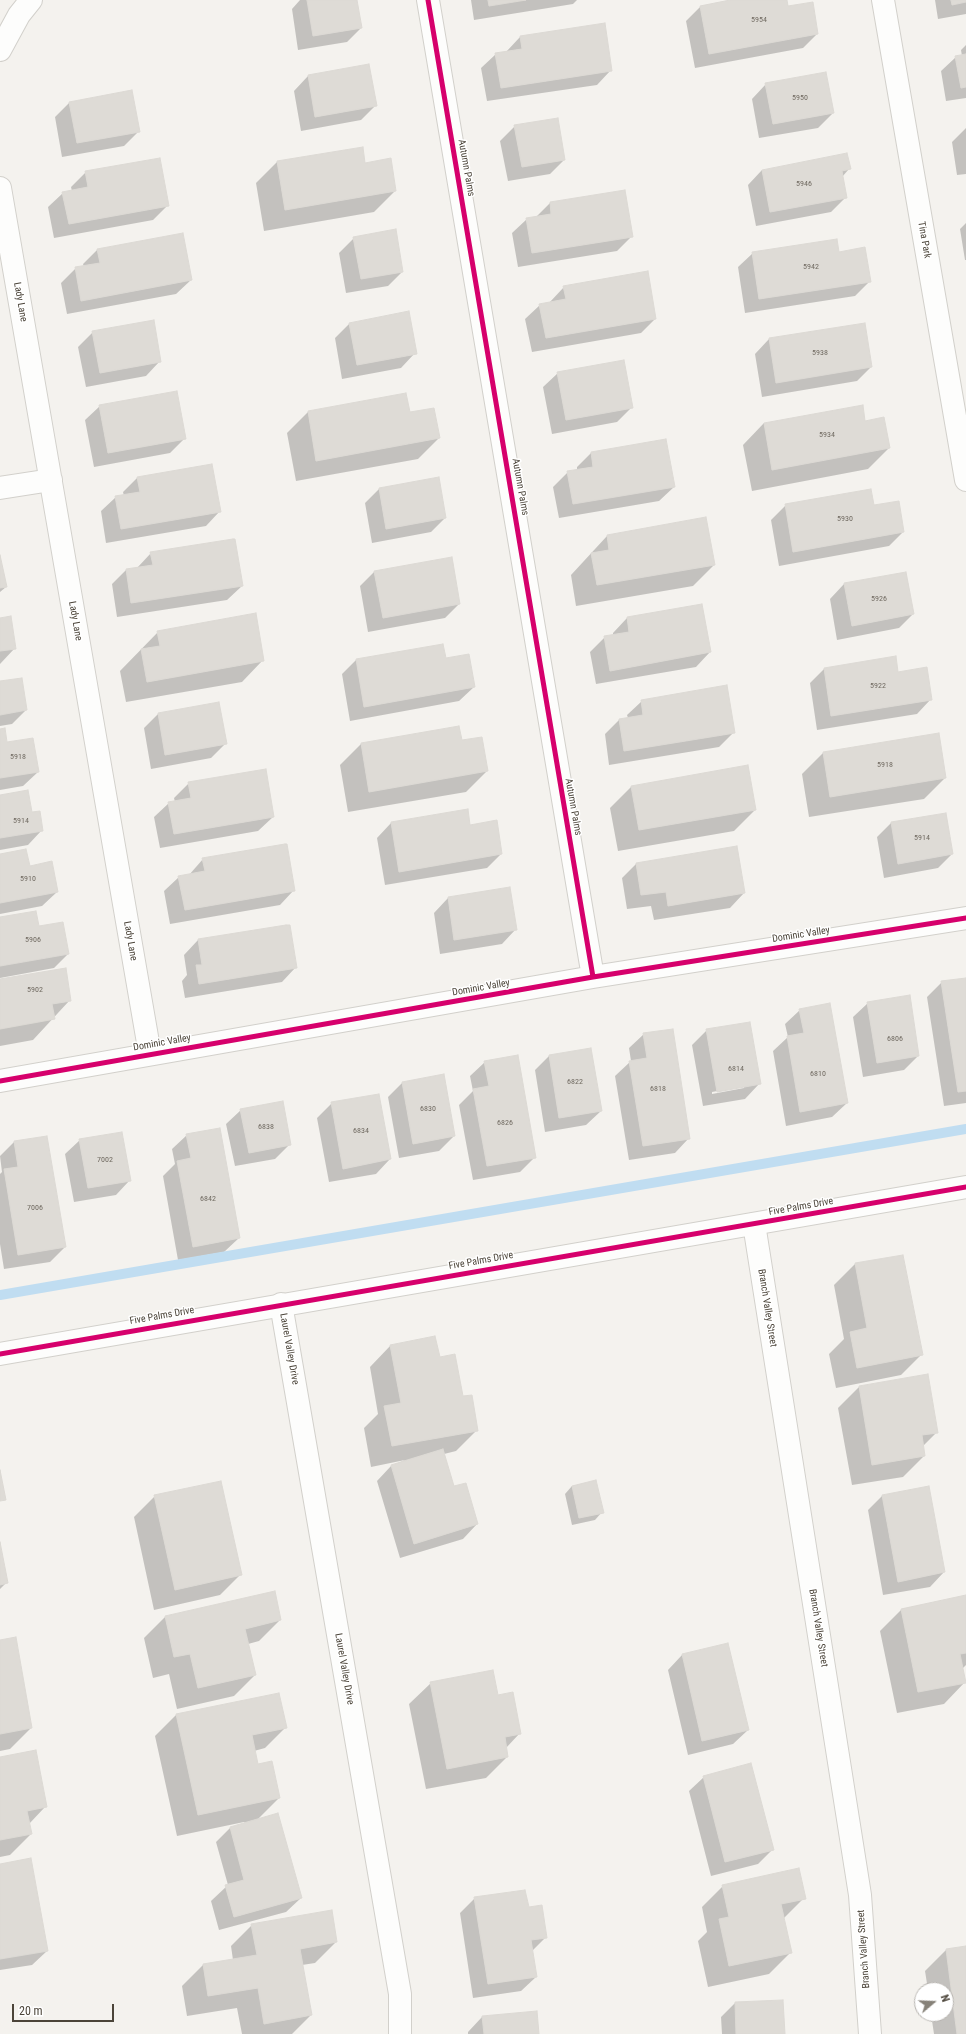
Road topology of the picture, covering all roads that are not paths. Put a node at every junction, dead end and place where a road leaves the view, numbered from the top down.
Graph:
1 (428, 0) edge
2 (883, 0) edge
3 (25, 7) edge
4 (0, 50) edge
5 (0, 188) edge
6 (51, 480) junction
7 (966, 480) edge
8 (0, 488) edge
9 (966, 918) edge
10 (593, 977) junction
11 (150, 1054) junction
12 (0, 1081) edge
13 (966, 1187) edge
14 (754, 1224) junction
15 (282, 1304) junction
16 (0, 1354) edge
17 (400, 2034) edge
18 (870, 2034) edge

1 - 10 street, Autumn Palms
2 - 7 street, Tina Park
3 - 4 street
5 - 6 street, Lady Lane
6 - 8 street
6 - 11 street, Lady Lane
9 - 10 street, Dominic Valley
10 - 11 street, Dominic Valley
11 - 12 street, Dominic Valley
13 - 14 street, Five Palms Drive
14 - 15 street, Five Palms Drive
14 - 18 street, Branch Valley Street
15 - 16 street, Five Palms Drive
15 - 17 street, Laurel Valley Drive

